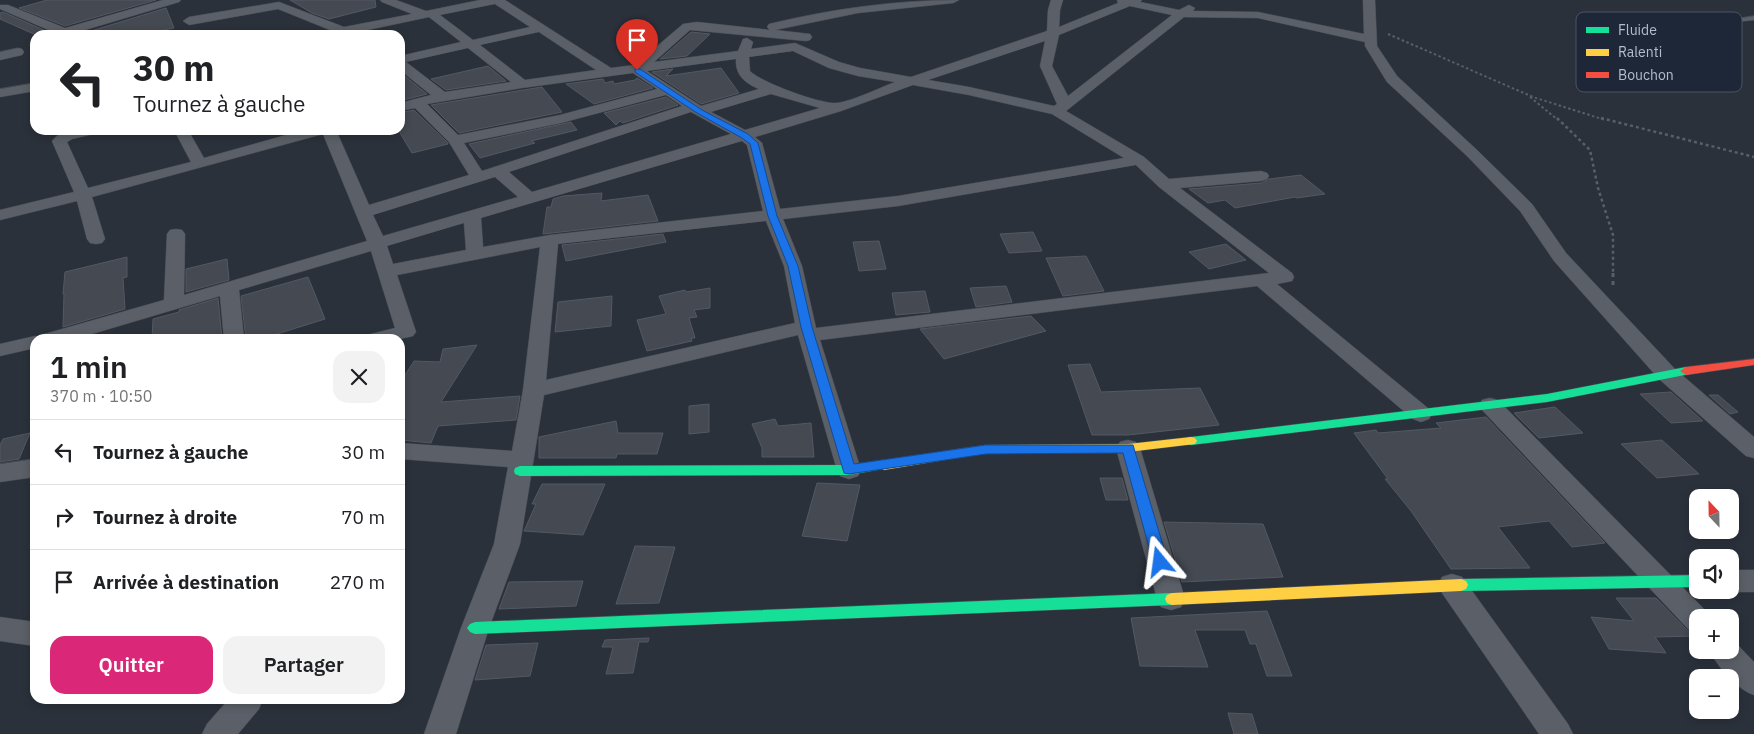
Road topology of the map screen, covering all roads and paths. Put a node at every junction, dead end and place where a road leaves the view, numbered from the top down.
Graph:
1 (243, 0) edge
2 (386, 0) edge
3 (497, 0) edge
4 (879, 0) edge
5 (953, 0) edge
6 (1057, 0) edge
7 (1198, 0) edge
8 (1369, 0) edge
9 (169, 1) edge
10 (1128, 1) edge
11 (20, 2) dead end
12 (278, 2) edge
13 (2, 7) edge
14 (264, 7) junction
15 (858, 10) junction
16 (428, 14) junction
17 (1182, 14) junction
18 (188, 21) junction
19 (541, 28) junction
20 (60, 30) edge
21 (77, 30) edge
22 (199, 30) dead end
23 (351, 30) edge
24 (358, 30) edge
25 (750, 31) junction
26 (1370, 31) junction
27 (813, 33) junction
28 (1053, 33) junction
29 (471, 44) junction
30 (796, 47) junction
31 (18, 52) dead end
32 (743, 55) junction
33 (0, 56) edge
34 (405, 61) edge
35 (405, 66) edge
36 (637, 70) junction
37 (610, 73) junction
38 (912, 81) junction
39 (522, 84) junction
40 (30, 88) edge
41 (772, 89) junction
42 (669, 90) junction
43 (0, 93) edge
44 (1527, 95) junction
45 (442, 97) junction
46 (417, 102) junction
47 (405, 106) edge
48 (836, 108) junction
49 (1061, 108) junction
50 (696, 109) junction
51 (71, 135) edge
52 (184, 135) edge
53 (302, 135) edge
54 (330, 135) edge
55 (745, 136) junction
56 (455, 140) junction
57 (1754, 156) edge
58 (1139, 160) junction
59 (200, 164) junction
60 (498, 171) junction
61 (1261, 176) dead end
62 (478, 178) junction
63 (1165, 184) junction
64 (83, 194) junction
65 (529, 198) junction
66 (1, 212) edge
67 (364, 212) junction
68 (472, 215) junction
69 (772, 216) junction
70 (176, 234) dead end
71 (96, 239) dead end
72 (550, 240) junction
73 (377, 243) junction
74 (475, 254) junction
75 (386, 271) junction
76 (1260, 279) junction
77 (229, 287) junction
78 (174, 303) junction
79 (1618, 322) junction
80 (807, 331) junction
81 (81, 334) edge
82 (234, 334) edge
83 (397, 334) edge
84 (30, 343) edge
85 (0, 351) edge
86 (1754, 362) edge
87 (1667, 374) junction
88 (534, 390) junction
89 (1490, 405) junction
90 (1421, 414) junction
91 (1128, 448) junction
92 (1754, 450) edge
93 (405, 452) edge
94 (521, 466) junction
95 (30, 469) edge
96 (849, 470) junction
97 (0, 473) edge
98 (1661, 581) junction
99 (1689, 581) edge
100 (1739, 581) edge
101 (1754, 581) edge
102 (1452, 585) junction
103 (1171, 599) junction
104 (1689, 611) edge
105 (0, 628) edge
106 (475, 628) junction
107 (30, 633) edge
108 (1732, 659) edge
109 (1754, 682) edge
110 (244, 704) edge
111 (218, 734) edge
112 (440, 734) edge
113 (1558, 734) edge

1 - 14 street
2 - 16 street
3 - 16 street
3 - 19 street
4 - 15 street
5 - 15 street
6 - 28 street
7 - 17 street
8 - 26 street
9 - 18 street
9 - 21 street
10 - 17 street
10 - 28 street
11 - 13 street
12 - 14 street
12 - 23 street
13 - 20 street
14 - 18 street
15 - 25 street
15 - 27 street
16 - 24 street
16 - 29 street
17 - 26 street
17 - 49 street
18 - 22 street
19 - 29 street
19 - 37 street
25 - 27 street
25 - 32 street
25 - 36 street
26 - 44 path
26 - 79 street
27 - 30 street
28 - 38 street
28 - 49 street
29 - 34 street
29 - 39 street
30 - 32 street
30 - 38 street
31 - 33 street
32 - 36 street
32 - 41 street
35 - 45 street
36 - 37 street
36 - 42 street
37 - 39 street
38 - 48 street
38 - 49 street
39 - 45 street
40 - 43 street
41 - 48 street
41 - 50 street
42 - 50 street
42 - 56 street
44 - 57 path
44 - 79 path
45 - 46 street
46 - 47 street
46 - 56 street
48 - 55 street
49 - 58 street
50 - 55 street
50 - 60 street
51 - 64 street
52 - 59 street
53 - 59 street
54 - 67 street
55 - 65 street
55 - 69 street
56 - 62 street
58 - 63 street
58 - 69 street
59 - 64 street
60 - 62 street
60 - 65 street
61 - 63 street
62 - 67 street
63 - 76 street
64 - 66 street
64 - 71 street
65 - 68 street
67 - 73 street
68 - 73 street
68 - 74 street
69 - 72 street
69 - 80 street
70 - 78 street
72 - 74 street
72 - 88 street
73 - 75 street
73 - 77 street
74 - 75 street
75 - 83 street
76 - 80 street
76 - 90 street
77 - 78 street
77 - 82 street
78 - 81 street
79 - 87 street
80 - 88 street
80 - 96 street
84 - 85 street
86 - 87 street
87 - 89 street
87 - 92 street
88 - 94 street
89 - 90 street
89 - 98 street
90 - 91 street
91 - 96 street
91 - 103 street
93 - 94 street
94 - 96 street
94 - 106 street
95 - 97 street
98 - 99 street
98 - 102 street
98 - 104 street
100 - 101 street
102 - 103 street
102 - 113 street
103 - 106 street
105 - 107 street
106 - 112 street
108 - 109 street
110 - 111 street

